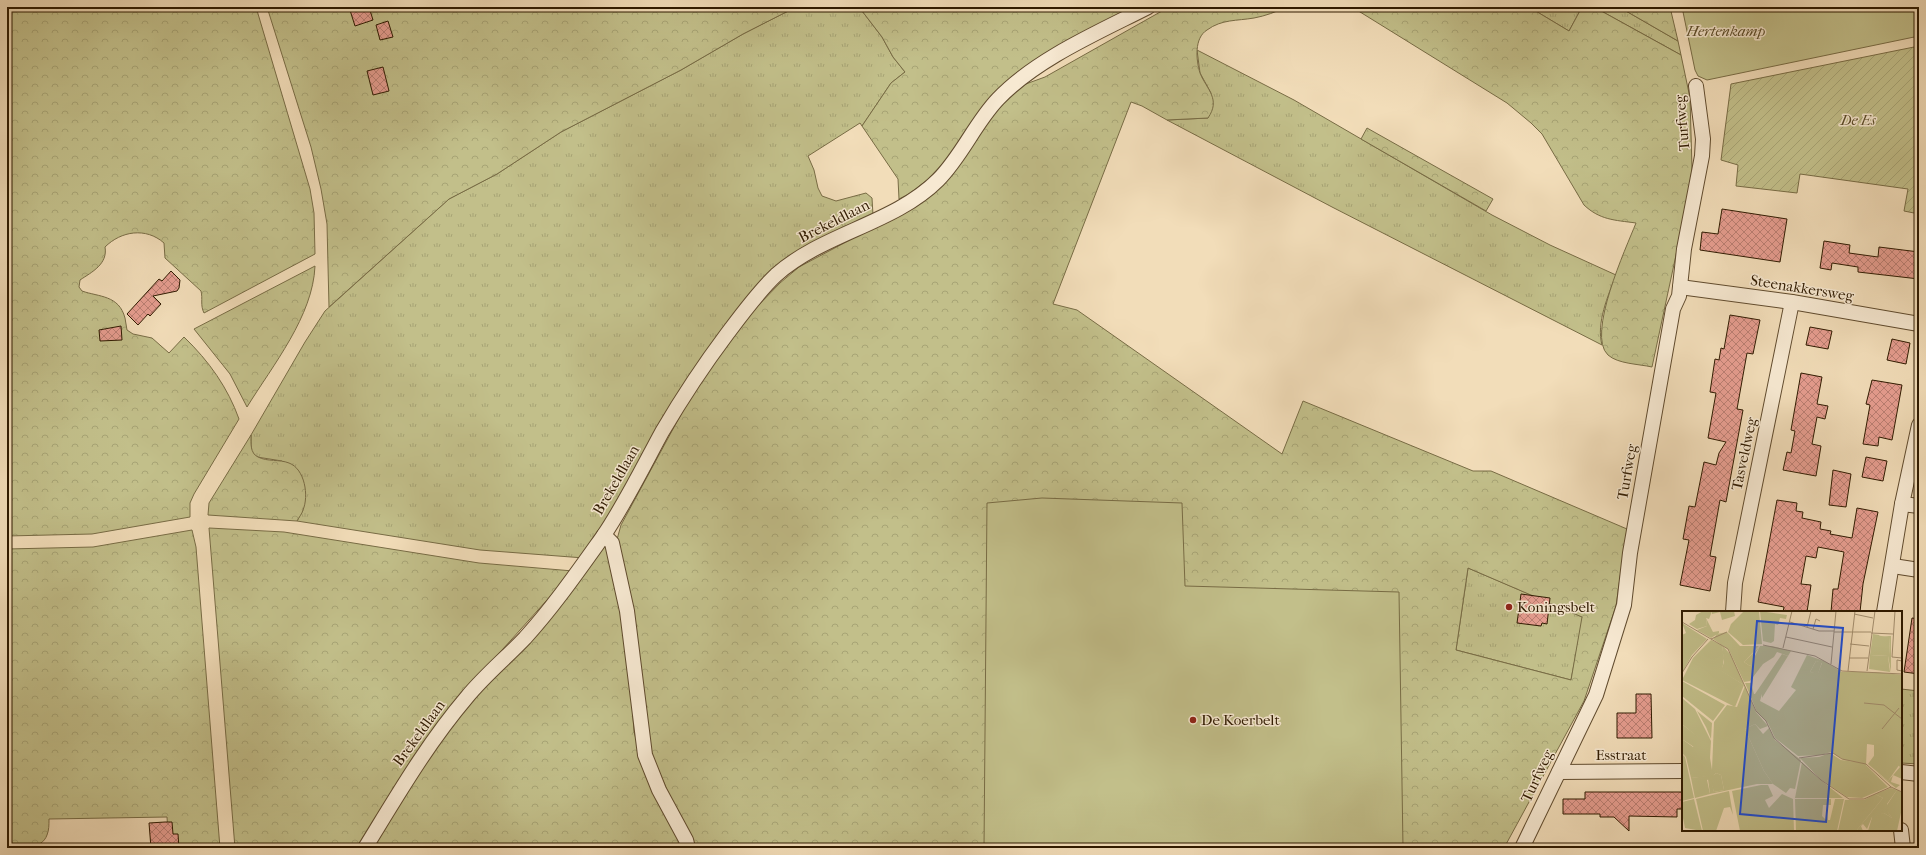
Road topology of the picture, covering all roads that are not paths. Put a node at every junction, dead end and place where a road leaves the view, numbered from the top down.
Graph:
1 (1148, 7) edge
2 (1696, 86) dead end
3 (1680, 286) junction
4 (1792, 302) junction
5 (1919, 324) edge
6 (1919, 425) edge
7 (1902, 504) junction
8 (1919, 506) edge
9 (604, 535) junction
10 (1893, 566) junction
11 (1919, 570) edge
12 (1733, 611) edge
13 (1884, 611) edge
14 (1682, 771) edge
15 (1559, 772) junction
16 (1902, 772) edge
17 (1919, 774) edge
18 (1901, 831) edge
19 (365, 848) edge
20 (688, 848) edge
21 (1522, 848) edge
22 (1904, 848) edge

1 - 9 street, Brekeldlaan
2 - 3 street, Turfweg
3 - 4 street, Steenakkersweg
3 - 15 street, Turfweg
4 - 5 street, Steenakkersweg
4 - 12 street, Tasveldweg
6 - 7 street
7 - 8 street
7 - 10 street
9 - 19 street, Brekeldlaan
9 - 20 street, Brekeldlaan
10 - 11 street
10 - 13 street
14 - 15 street, Esstraat
15 - 21 street, Turfweg
16 - 17 street
18 - 22 street

